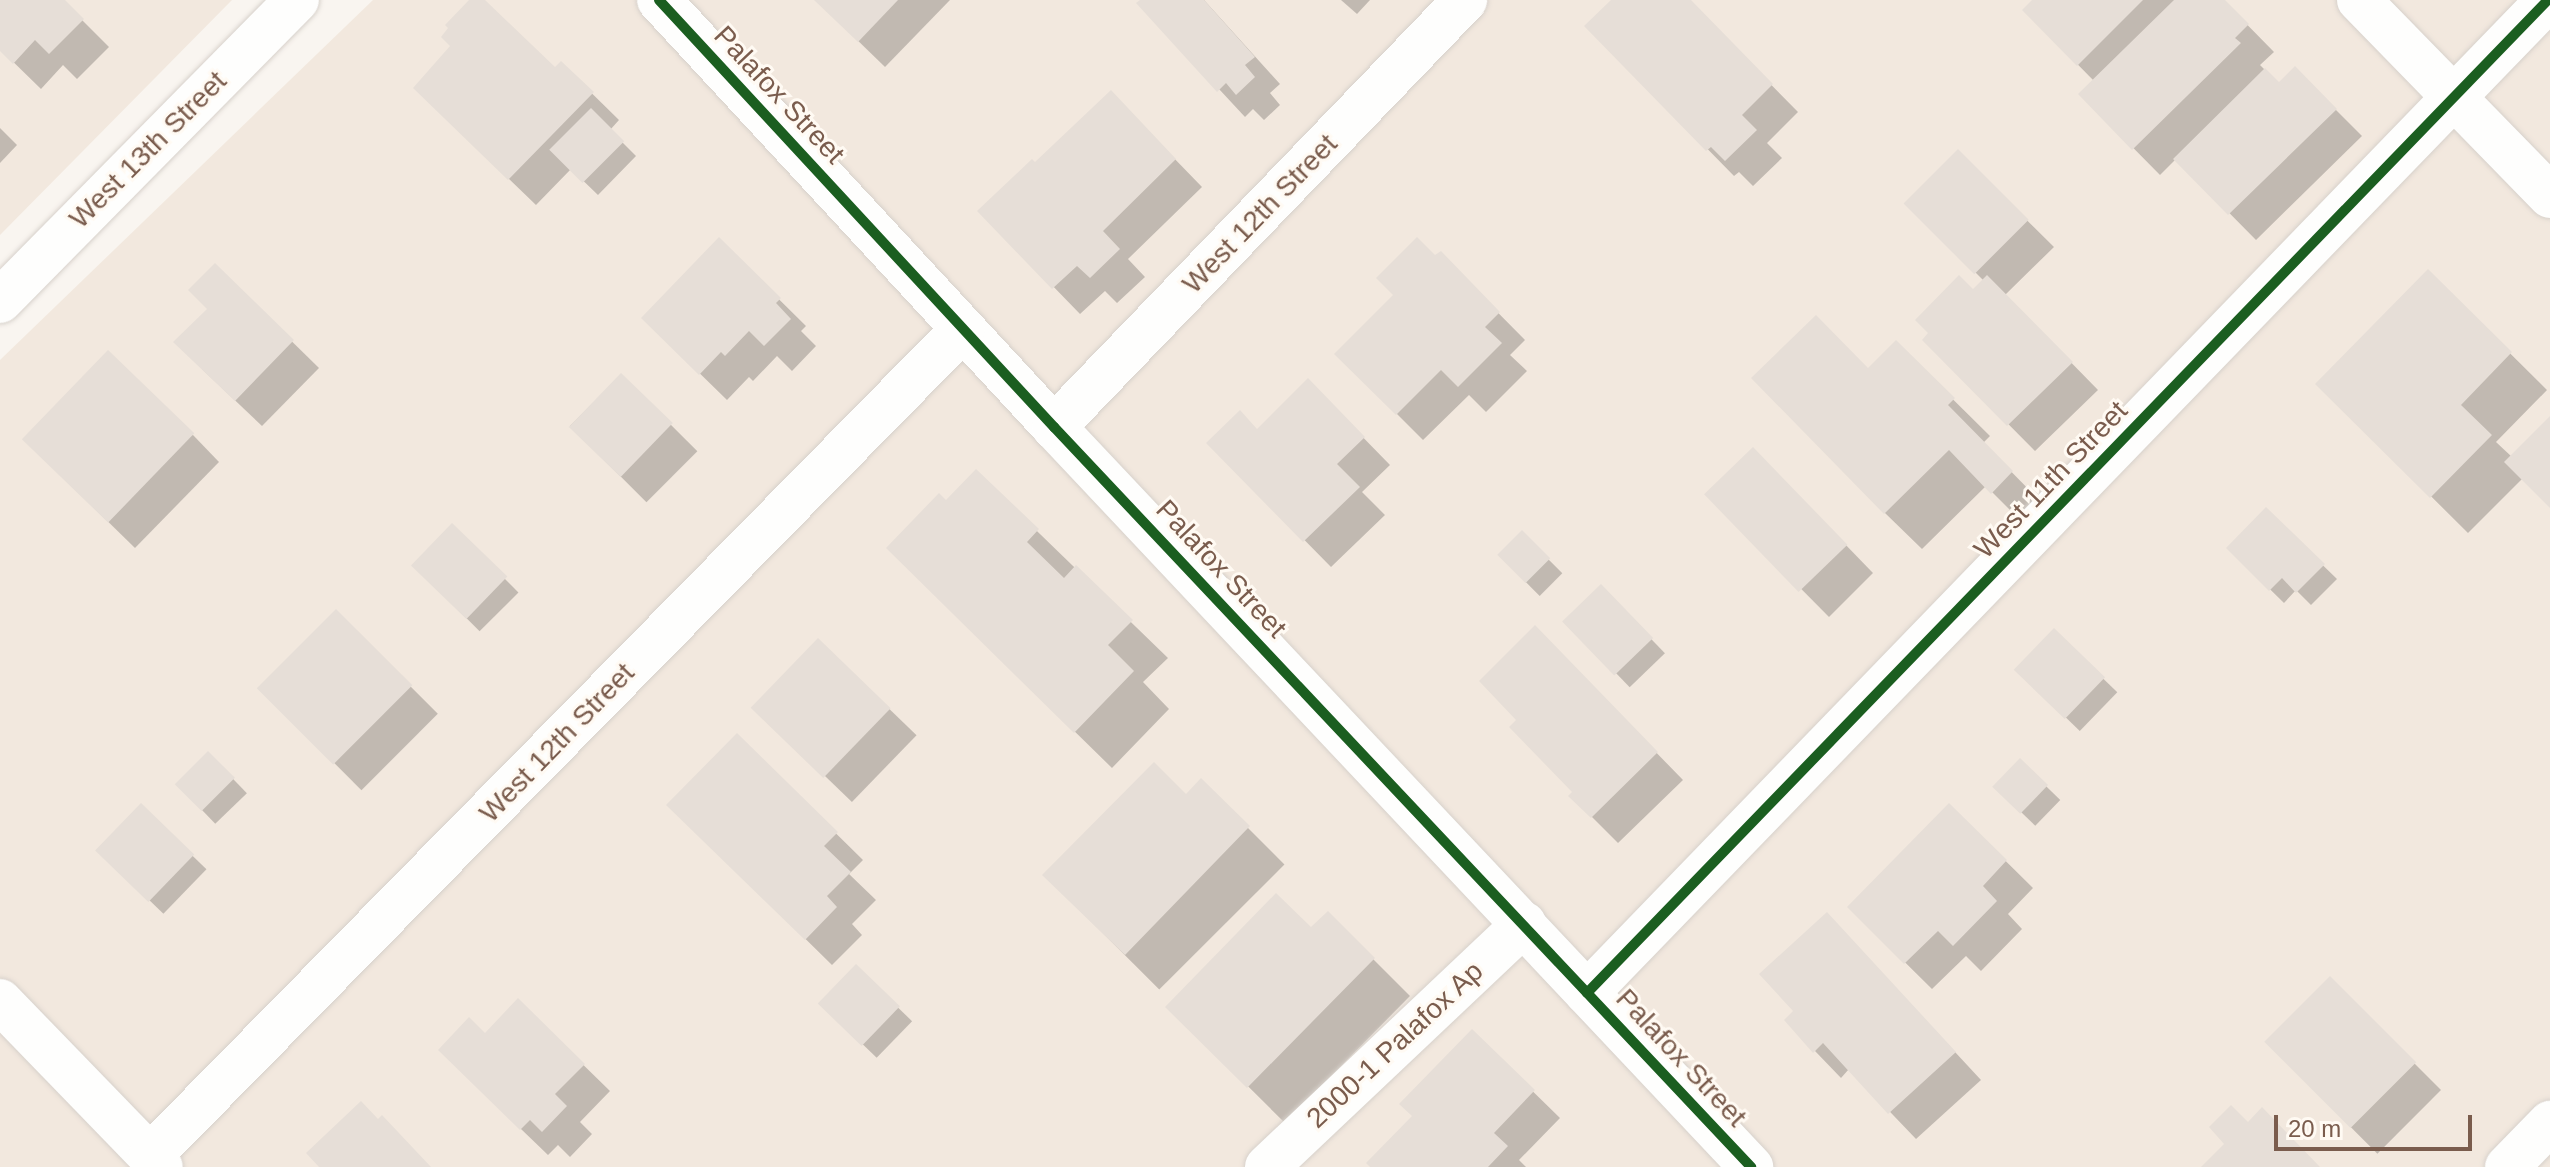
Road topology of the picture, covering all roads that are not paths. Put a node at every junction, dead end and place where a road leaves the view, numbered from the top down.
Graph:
1 (297, 0) edge
2 (659, 0) edge
3 (1465, 0) edge
4 (2359, 0) edge
5 (2548, 0) edge
6 (2454, 98) junction
7 (2550, 196) edge
8 (0, 301) edge
9 (963, 329) junction
10 (1054, 427) junction
11 (1524, 924) junction
12 (1587, 993) junction
13 (0, 1001) edge
14 (2550, 1123) edge
15 (156, 1161) edge
16 (1267, 1167) edge
17 (1751, 1167) edge
18 (2507, 1167) edge

1 - 8 street, West 13th Street
2 - 9 street, Palafox Street
3 - 10 street, West 12th Street
4 - 6 street
5 - 6 street, West 11th Street
6 - 7 street
6 - 12 street, West 11th Street
9 - 10 street, Palafox Street
9 - 15 street, West 12th Street
10 - 11 street, Palafox Street
11 - 12 street, Palafox Street
11 - 16 street, 2000-1 Palafox Ap
12 - 17 street, Palafox Street
13 - 15 street
14 - 18 street

